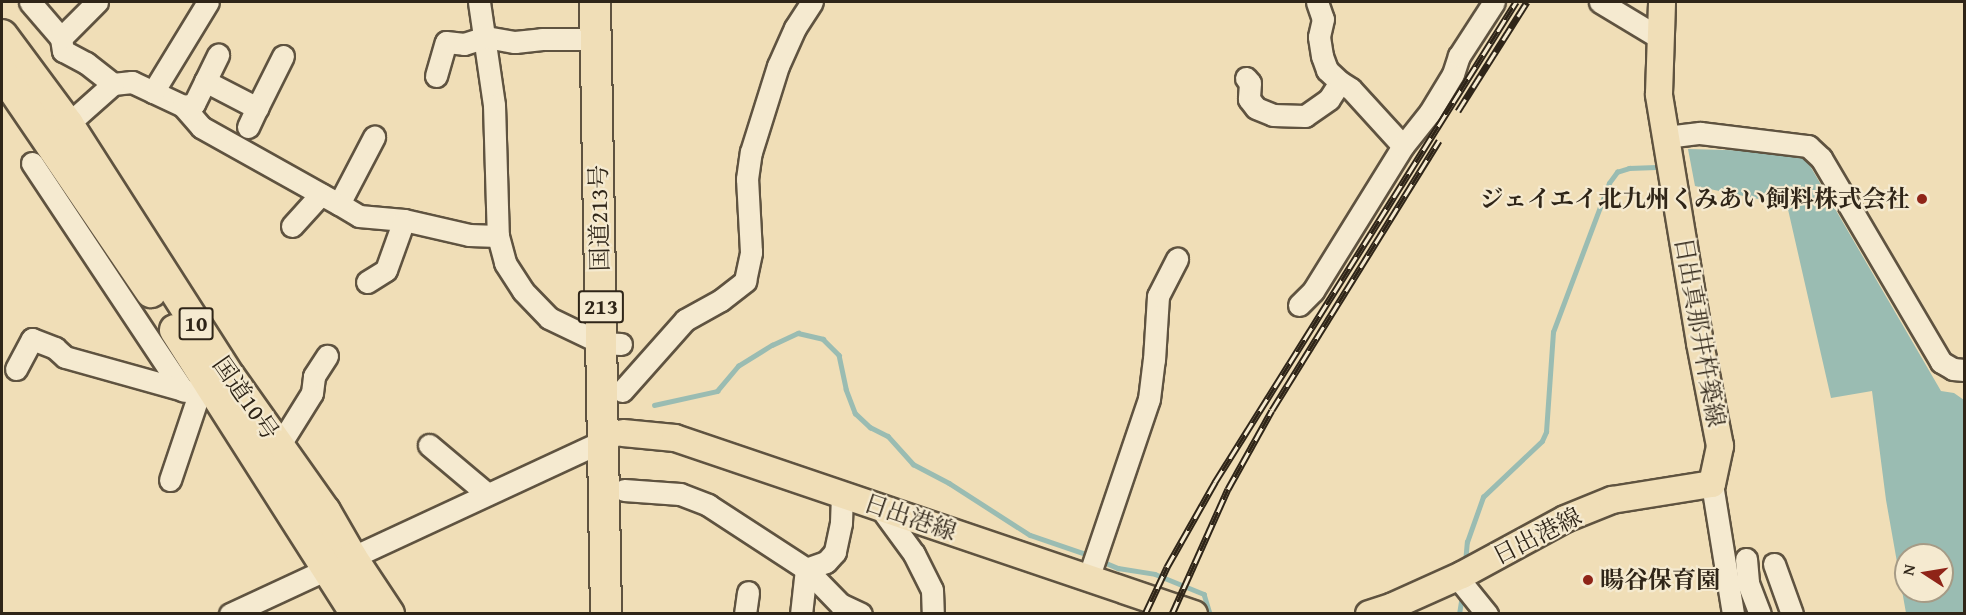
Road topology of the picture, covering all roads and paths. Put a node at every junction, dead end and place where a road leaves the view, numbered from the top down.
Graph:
1 (30, 2) edge
2 (97, 2) edge
3 (208, 2) edge
4 (479, 2) edge
5 (595, 2) edge
6 (615, 2) edge
7 (812, 2) edge
8 (1317, 2) edge
9 (1494, 2) edge
10 (1600, 2) edge
11 (1662, 2) edge
12 (2, 35) edge
13 (486, 37) junction
14 (61, 38) junction
15 (1660, 38) junction
16 (595, 39) junction
17 (218, 55) dead end
18 (283, 56) dead end
19 (2, 73) edge
20 (436, 76) dead end
21 (1246, 78) dead end
22 (205, 81) junction
23 (1340, 82) junction
24 (113, 84) junction
25 (153, 92) junction
26 (183, 106) junction
27 (68, 124) junction
28 (374, 137) dead end
29 (1666, 137) junction
30 (1403, 146) junction
31 (32, 164) dead end
32 (330, 199) junction
33 (404, 220) junction
34 (292, 226) dead end
35 (498, 236) junction
36 (1177, 259) dead end
37 (367, 282) dead end
38 (1299, 305) dead end
39 (611, 344) junction
40 (327, 356) dead end
41 (16, 369) dead end
42 (1965, 370) edge
43 (197, 389) junction
44 (622, 391) junction
45 (613, 435) junction
46 (429, 445) dead end
47 (279, 446) junction
48 (170, 480) dead end
49 (1712, 484) junction
50 (624, 490) junction
51 (486, 493) junction
52 (842, 494) junction
53 (879, 507) junction
54 (1746, 559) dead end
55 (339, 563) junction
56 (1774, 564) dead end
57 (806, 569) junction
58 (1459, 576) junction
59 (1088, 579) junction
60 (748, 592) dead end
61 (1187, 612) edge
62 (1380, 612) edge
63 (230, 614) edge
64 (356, 614) edge
65 (389, 614) edge
66 (606, 614) edge
67 (626, 614) edge
68 (745, 614) edge
69 (801, 614) edge
70 (861, 614) edge
71 (933, 614) edge
72 (1487, 614) edge
73 (1733, 614) edge
74 (1760, 614) edge
75 (1792, 614) edge

1 - 14 street
2 - 14 street
3 - 25 street
4 - 13 street
5 - 16 highway, 国道213号 / 213
6 - 39 highway, 国道213号 / 213
7 - 44 street
8 - 23 street
9 - 30 street
10 - 15 street
11 - 15 main road, 日出真那井杵築線
12 - 27 highway, 国道10号 / 10
13 - 16 street
13 - 20 street
13 - 35 street
14 - 24 street
15 - 29 main road, 日出真那井杵築線
16 - 39 highway, 国道213号 / 213
17 - 22 street
18 - 22 street
19 - 43 highway, 国道10号 / 10
21 - 23 street
22 - 26 street
23 - 30 street
24 - 25 street
24 - 27 street
25 - 26 street
26 - 32 street
27 - 47 highway, 国道10号 / 10
28 - 32 street
29 - 42 street
29 - 49 main road, 日出真那井杵築線
30 - 38 street
31 - 43 street
32 - 33 street
32 - 34 street
33 - 35 street
33 - 37 street
35 - 39 street
36 - 59 street
39 - 44 highway, 国道213号 / 213
39 - 45 highway, 国道213号 / 213
40 - 47 street
41 - 43 street
43 - 48 street
43 - 55 highway, 国道10号 / 10
44 - 45 highway, 国道213号 / 213
45 - 50 highway, 国道213号 / 213
45 - 51 street
45 - 52 main road, 日出港線
45 - 66 highway, 国道213号 / 213
46 - 51 street
47 - 55 highway, 国道10号 / 10
49 - 58 main road, 日出港線
49 - 73 street
50 - 57 street
50 - 67 highway, 国道213号 / 213
51 - 55 street
52 - 53 main road, 日出港線
52 - 57 street
53 - 59 main road, 日出港線
53 - 71 street
54 - 74 street
55 - 63 street
55 - 64 highway, 国道10号 / 10
55 - 65 highway, 国道10号 / 10
56 - 75 street
57 - 69 street
57 - 70 street
58 - 62 main road, 日出港線
58 - 72 street
59 - 61 main road, 日出港線
60 - 68 street

